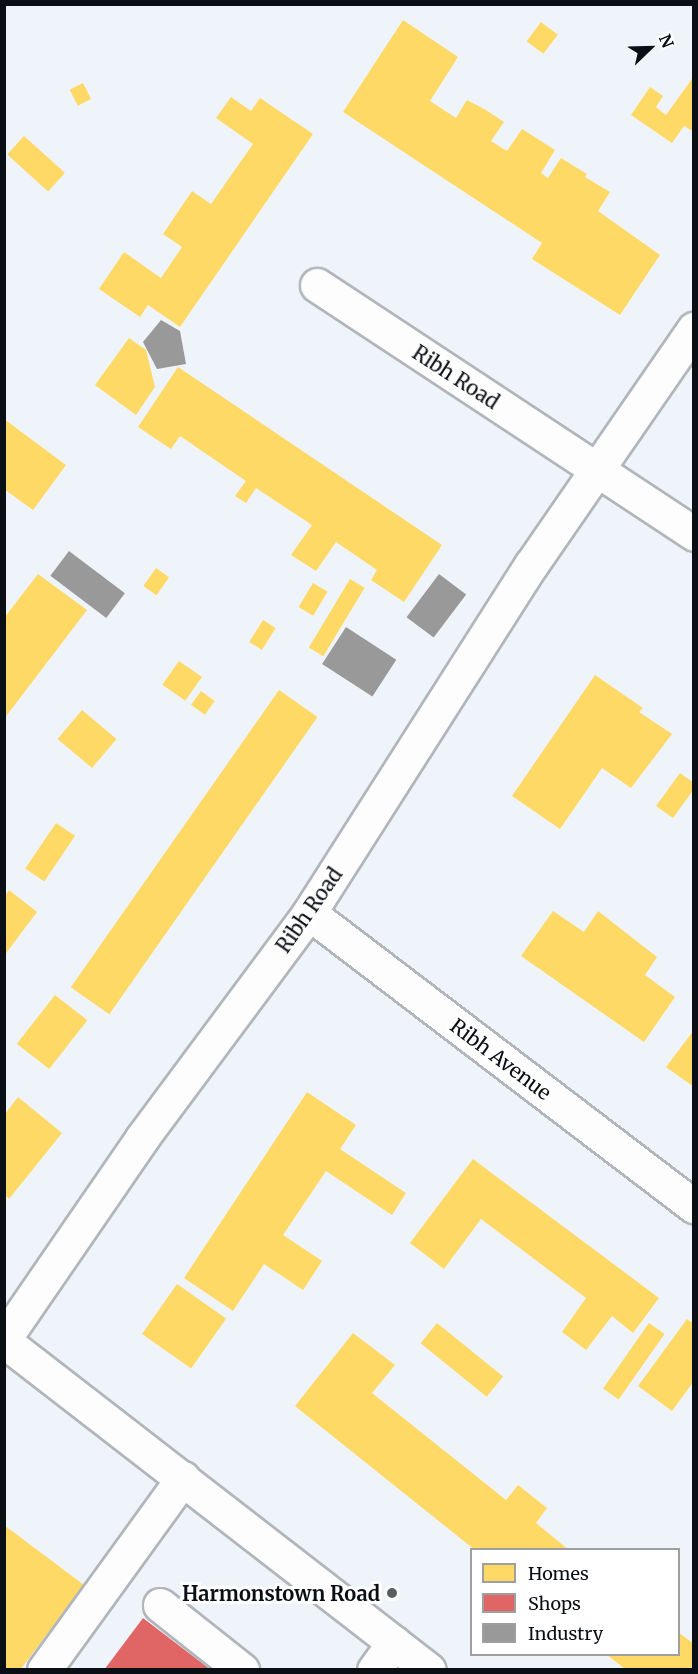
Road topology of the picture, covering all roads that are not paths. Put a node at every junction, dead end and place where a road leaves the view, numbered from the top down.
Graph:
1 (317, 285) dead end
2 (693, 329) edge
3 (596, 469) junction
4 (693, 534) edge
5 (309, 913) junction
6 (693, 1206) edge
7 (4, 1340) edge
8 (183, 1478) junction
9 (160, 1605) dead end
10 (394, 1642) junction
11 (44, 1670) edge
12 (243, 1670) edge
13 (374, 1670) edge
14 (429, 1670) edge

1 - 3 street, Ribh Road
2 - 3 street, Ribh Road
3 - 4 street, Ribh Road
3 - 5 street, Ribh Road
5 - 6 street, Ribh Avenue
5 - 7 street, Ribh Road
7 - 8 street
8 - 10 street
8 - 11 street
9 - 12 street
10 - 13 street
10 - 14 street

